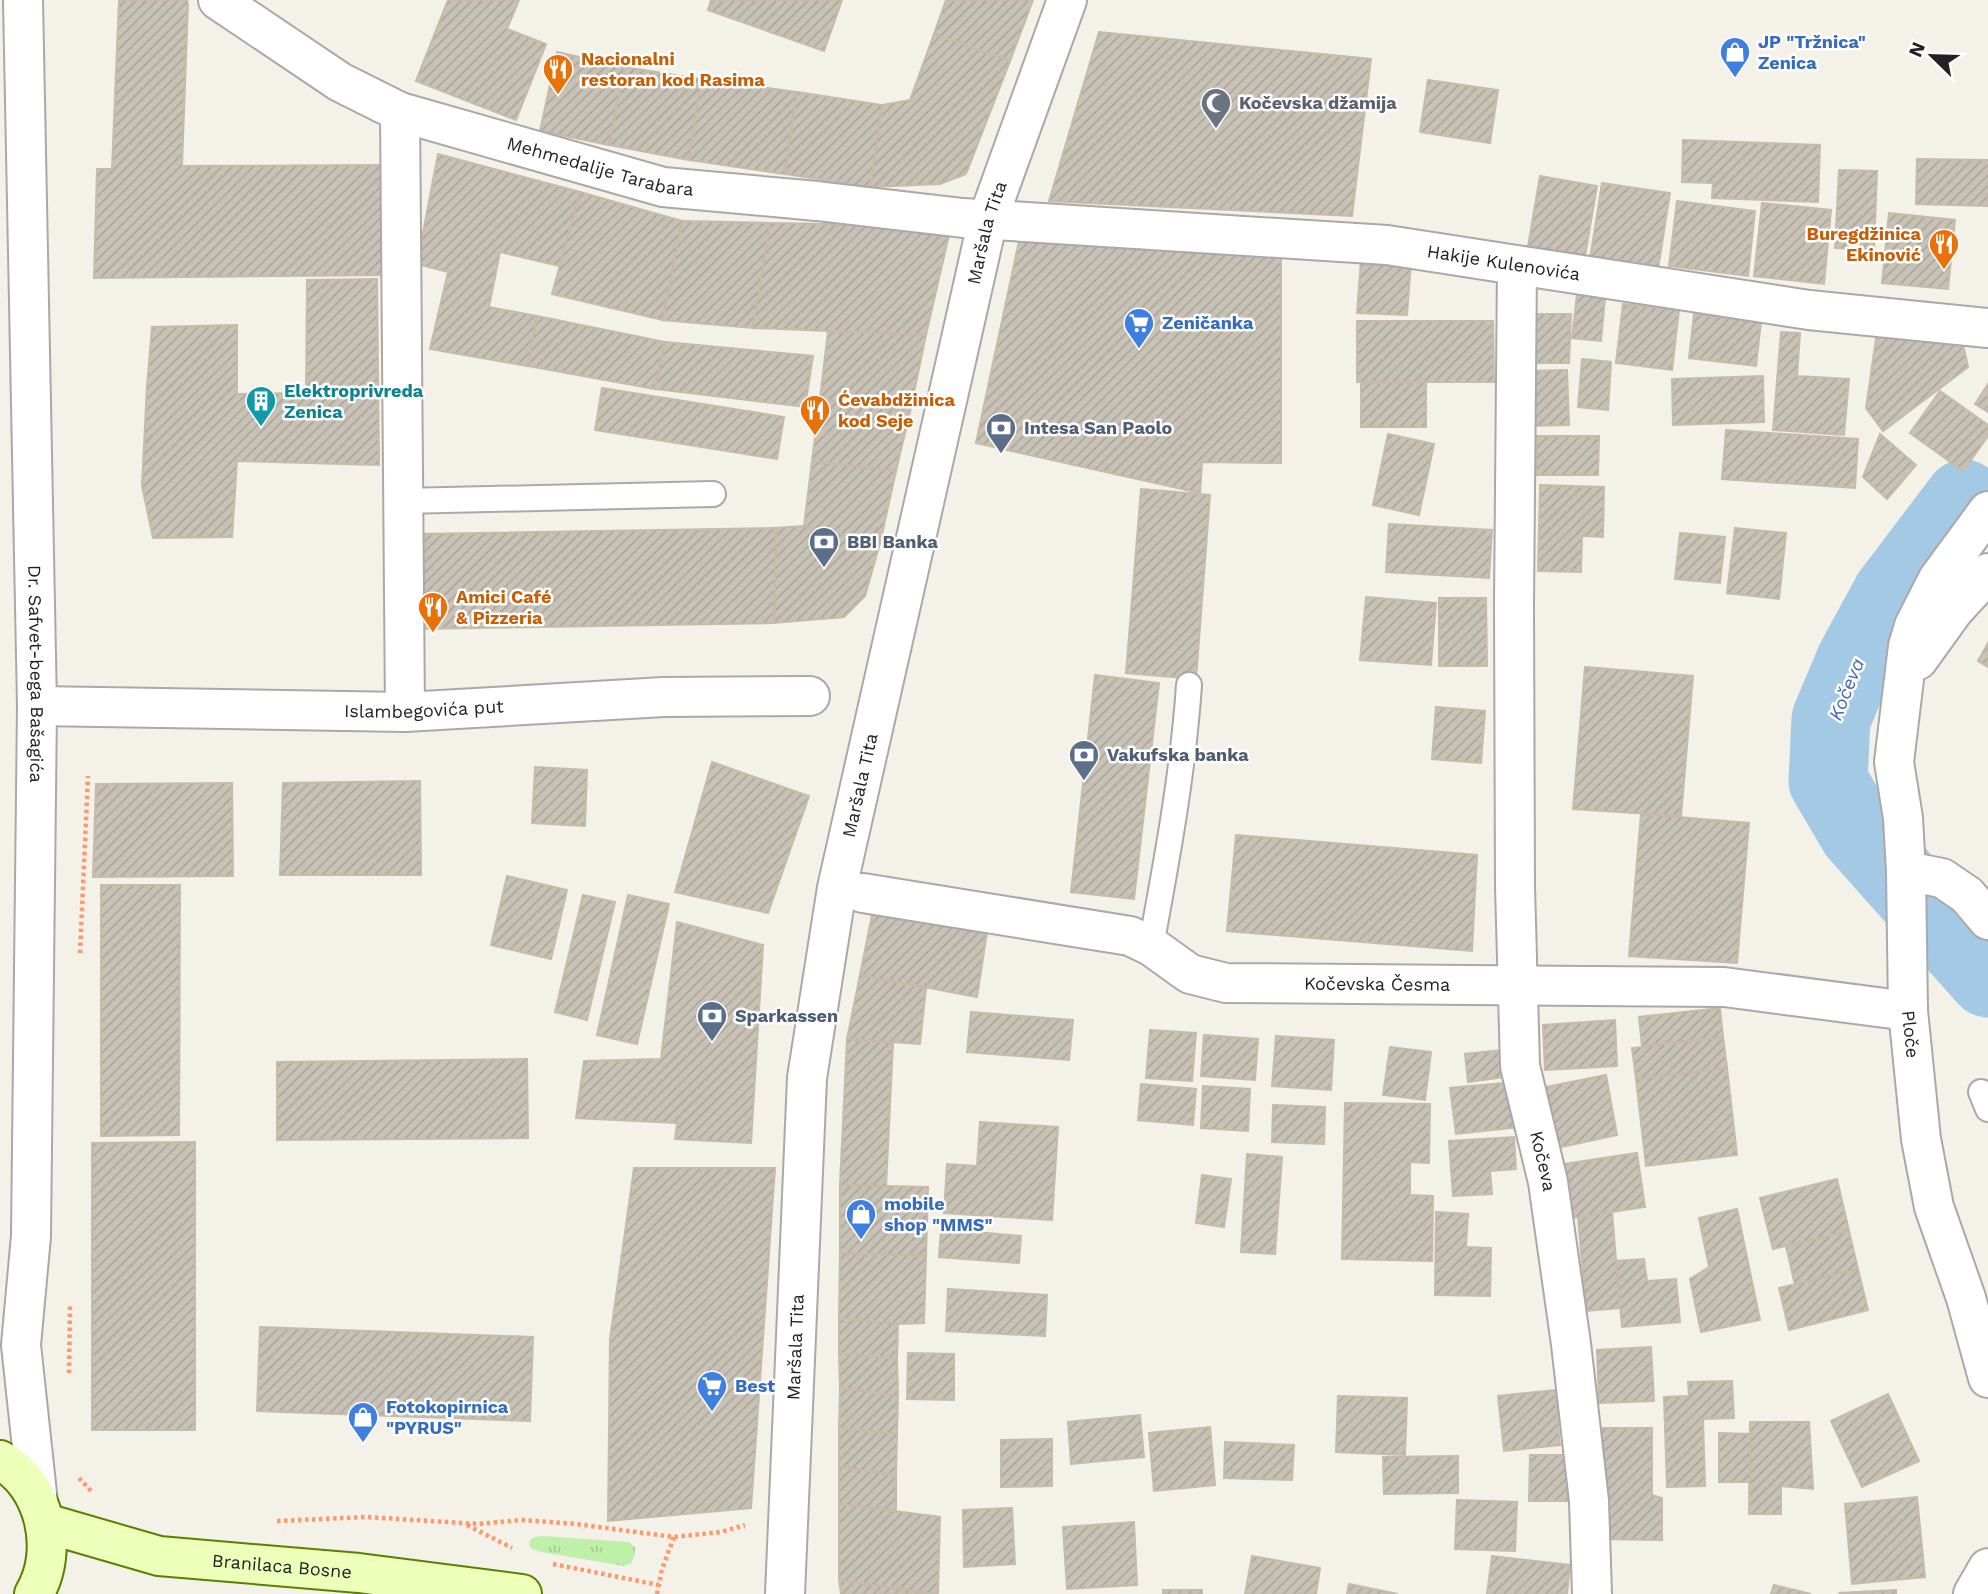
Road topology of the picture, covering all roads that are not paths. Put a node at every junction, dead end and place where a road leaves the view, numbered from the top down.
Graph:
1 (23, 0) edge
2 (218, 0) edge
3 (1067, 0) edge
4 (12, 95) edge
5 (400, 112) junction
6 (1002, 220) junction
7 (1517, 266) junction
8 (1988, 328) edge
9 (713, 494) dead end
10 (403, 501) junction
11 (1988, 511) edge
12 (1988, 573) edge
13 (1904, 682) junction
14 (1189, 685) dead end
15 (810, 696) dead end
16 (37, 706) junction
17 (405, 712) junction
18 (1906, 871) junction
19 (863, 893) dead end
20 (1988, 920) edge
21 (1151, 946) junction
22 (1518, 985) junction
23 (1908, 1011) junction
24 (15, 1236) edge
25 (1977, 1295) edge
26 (21, 1345) junction
27 (1988, 1378) edge
28 (0, 1389) edge
29 (0, 1460) edge
30 (42, 1513) junction
31 (1988, 1568) edge
32 (34, 1594) edge
33 (522, 1594) edge
34 (785, 1594) edge
35 (1592, 1594) edge
36 (1973, 1594) edge

1 - 4 street, Dr. Safvet-bega Bašagića
2 - 5 street, Mehmedalije Tarabara
3 - 6 street, Maršala Tita
4 - 16 street, Dr. Safvet-bega Bašagića
5 - 6 street, Mehmedalije Tarabara
5 - 10 street
6 - 7 street, Hakije Kulenovića
6 - 34 street, Maršala Tita
7 - 8 street, Hakije Kulenovića
7 - 22 street, Kočeva
9 - 10 lane
10 - 17 street
11 - 13 street, Ploče
12 - 13 street, Ploče
13 - 18 street, Ploče
14 - 21 lane
15 - 17 street, Islambegovića put
16 - 17 street, Islambegovića put
16 - 24 street, Dr. Safvet-bega Bašagića
18 - 20 street
18 - 23 street, Ploče
19 - 21 street, Kočevska Česma
21 - 22 street, Kočevska Česma
22 - 23 street, Kočevska Česma
22 - 35 street, Kočeva
23 - 25 street, Ploče
24 - 26 street, Dr. Safvet-bega Bašagića
25 - 27 street, Ploče
26 - 28 street, Dr. Safvet-bega Bašagića
26 - 30 street, Dr. Safvet-bega Bašagića
29 - 30 main road
30 - 32 main road
30 - 33 main road, Branilaca Bosne
31 - 36 street

